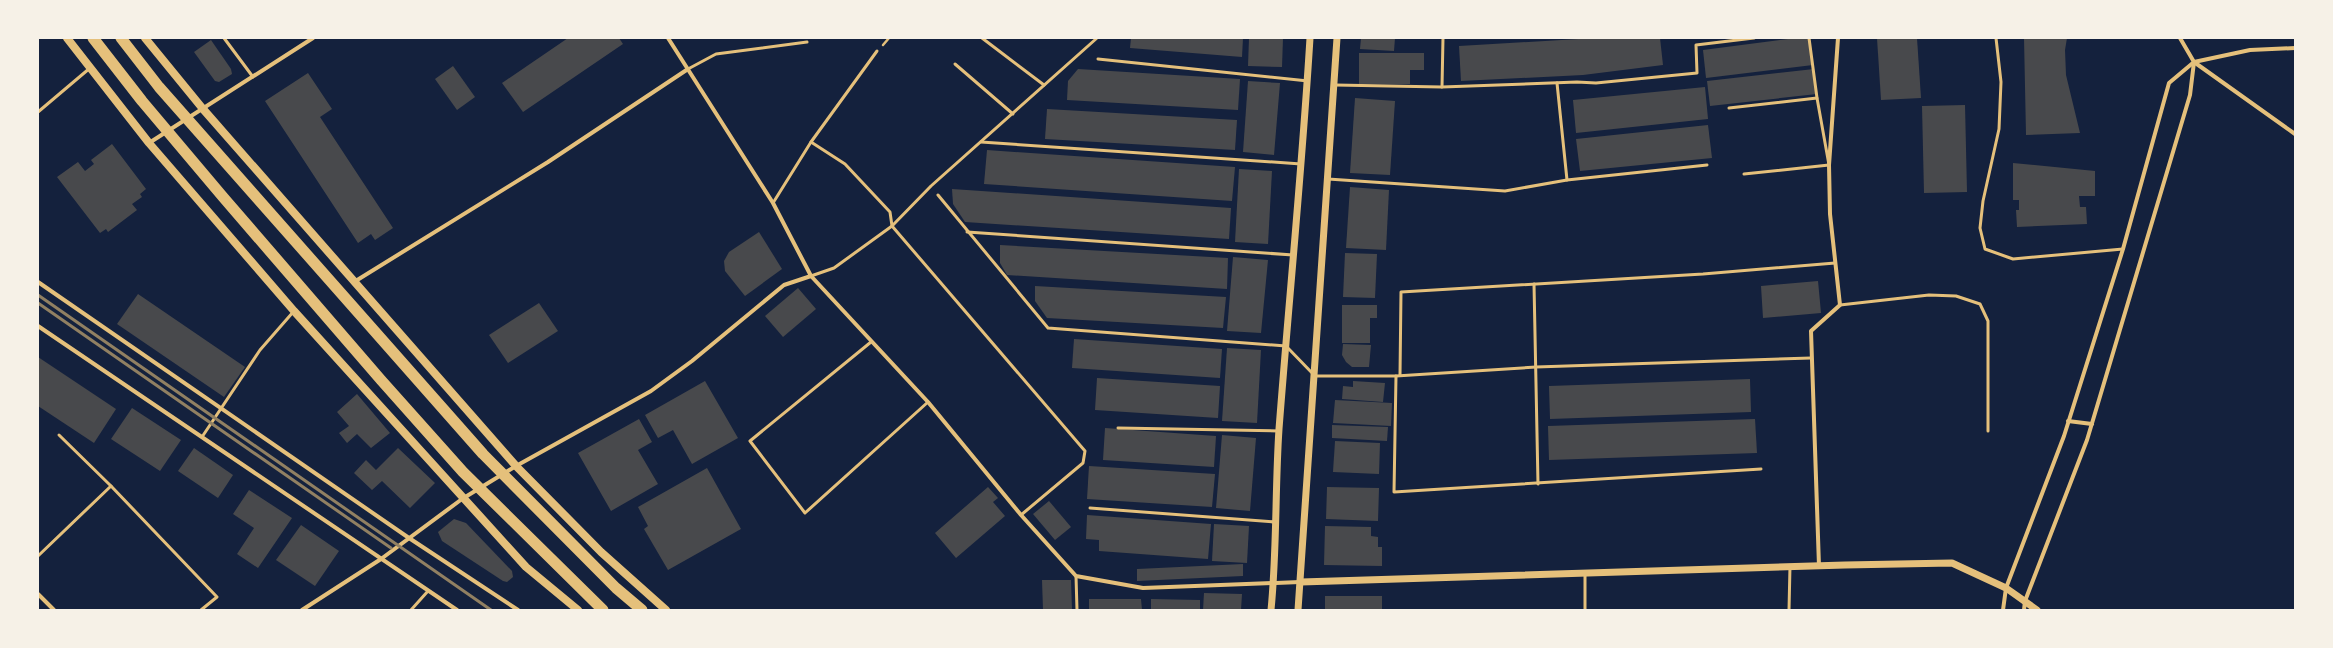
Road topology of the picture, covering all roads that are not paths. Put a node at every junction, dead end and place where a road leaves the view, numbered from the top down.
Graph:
1 (67, 38) edge
2 (93, 38) edge
3 (121, 38) edge
4 (145, 38) edge
5 (224, 38) edge
6 (313, 38) edge
7 (668, 38) edge
8 (982, 38) edge
9 (1097, 38) edge
10 (1310, 38) edge
11 (1337, 38) edge
12 (1443, 38) edge
13 (1754, 38) edge
14 (1809, 38) edge
15 (1838, 38) edge
16 (1996, 38) edge
17 (2180, 38) edge
18 (807, 42) dead end
19 (2295, 48) edge
20 (877, 51) dead end
21 (1098, 59) dead end
22 (2194, 62) junction
23 (955, 64) dead end
24 (90, 68) junction
25 (688, 69) junction
26 (254, 77) junction
27 (1308, 81) junction
28 (1557, 83) junction
29 (1044, 85) junction
30 (1335, 85) junction
31 (1442, 87) junction
32 (1817, 98) junction
33 (1729, 108) dead end
34 (203, 109) junction
35 (38, 112) edge
36 (1013, 114) junction
37 (2295, 134) edge
38 (811, 142) junction
39 (981, 142) junction
40 (149, 143) junction
41 (1303, 164) junction
42 (1707, 165) dead end
43 (1829, 165) junction
44 (1744, 174) dead end
45 (1328, 179) junction
46 (1567, 180) junction
47 (938, 195) dead end
48 (773, 203) junction
49 (892, 226) junction
50 (967, 232) junction
51 (2123, 249) junction
52 (1293, 255) junction
53 (1835, 263) junction
54 (811, 276) junction
55 (38, 282) edge
56 (353, 282) junction
57 (1534, 284) junction
58 (1840, 305) junction
59 (294, 311) junction
60 (38, 326) edge
61 (871, 342) junction
62 (1286, 346) junction
63 (1811, 358) junction
64 (1536, 367) junction
65 (1398, 375) junction
66 (1315, 376) junction
67 (928, 402) junction
68 (222, 408) junction
69 (2068, 422) junction
70 (2092, 424) junction
71 (1118, 428) dead end
72 (1279, 431) junction
73 (1988, 431) dead end
74 (59, 435) dead end
75 (202, 437) junction
76 (516, 466) junction
77 (1761, 469) dead end
78 (1538, 484) junction
79 (111, 486) junction
80 (462, 499) junction
81 (1090, 508) dead end
82 (1021, 515) junction
83 (1277, 522) junction
84 (409, 538) junction
85 (38, 556) edge
86 (381, 559) junction
87 (1790, 566) junction
88 (1819, 566) junction
89 (1586, 573) junction
90 (1076, 576) junction
91 (1301, 582) junction
92 (1273, 583) junction
93 (2006, 588) junction
94 (428, 591) junction
95 (38, 594) edge
96 (2025, 601) junction
97 (54, 610) edge
98 (201, 610) edge
99 (302, 610) edge
100 (411, 610) edge
101 (457, 610) edge
102 (518, 610) edge
103 (578, 610) edge
104 (603, 610) edge
105 (642, 610) edge
106 (666, 610) edge
107 (1077, 610) edge
108 (1271, 610) edge
109 (1298, 610) edge
110 (1585, 610) edge
111 (1789, 610) edge
112 (2003, 610) edge
113 (2024, 610) edge
114 (2036, 610) edge

1 - 24 main road
2 - 104 highway
3 - 105 highway
4 - 34 main road
5 - 26 lane
6 - 26 street
7 - 25 street
8 - 29 lane
9 - 29 lane
10 - 27 street
11 - 30 street
12 - 31 lane
13 - 28 lane
14 - 32 lane
15 - 43 street
16 - 51 lane
17 - 22 street
18 - 25 lane
19 - 22 street
20 - 38 lane
21 - 27 lane
22 - 37 street
22 - 51 street
22 - 70 street
23 - 36 lane
24 - 35 lane
24 - 40 main road
25 - 48 street
25 - 56 street
26 - 34 street
27 - 41 street
28 - 31 lane
28 - 46 lane
29 - 36 lane
30 - 31 lane
30 - 45 street
32 - 33 lane
32 - 43 lane
34 - 40 street
34 - 56 main road
36 - 39 lane
38 - 48 lane
38 - 49 lane
39 - 41 lane
39 - 49 lane
40 - 59 main road
41 - 52 street
42 - 46 lane
43 - 44 lane
43 - 53 street
45 - 46 lane
45 - 66 street
47 - 50 lane
48 - 54 street
49 - 54 lane
49 - 82 lane
50 - 52 lane
50 - 62 lane
51 - 69 street
52 - 62 street
53 - 57 lane
53 - 58 street
54 - 61 street
54 - 76 street
55 - 68 street
56 - 76 main road
57 - 64 lane
57 - 65 lane
58 - 63 street
58 - 73 lane
59 - 68 lane
59 - 80 main road
60 - 75 street
61 - 67 street
61 - 67 lane
62 - 66 lane
62 - 72 street
63 - 64 lane
63 - 88 street
64 - 65 lane
64 - 78 lane
65 - 66 lane
65 - 78 lane
66 - 91 street
67 - 82 street
68 - 75 lane
68 - 84 street
69 - 70 street
69 - 93 street
70 - 96 street
71 - 72 lane
72 - 83 street
74 - 79 lane
75 - 86 street
76 - 80 street
76 - 106 main road
77 - 78 lane
79 - 85 lane
79 - 98 lane
80 - 84 street
80 - 103 main road
81 - 83 lane
82 - 90 street
83 - 92 street
84 - 86 street
84 - 102 street
86 - 94 street
86 - 99 street
87 - 88 street
87 - 89 street
87 - 111 lane
88 - 93 street
89 - 91 street
89 - 110 lane
90 - 92 street
90 - 107 lane
91 - 92 street
91 - 109 street
92 - 108 street
93 - 96 street
93 - 112 street
94 - 100 lane
94 - 101 street
95 - 97 street
96 - 113 street
96 - 114 street

